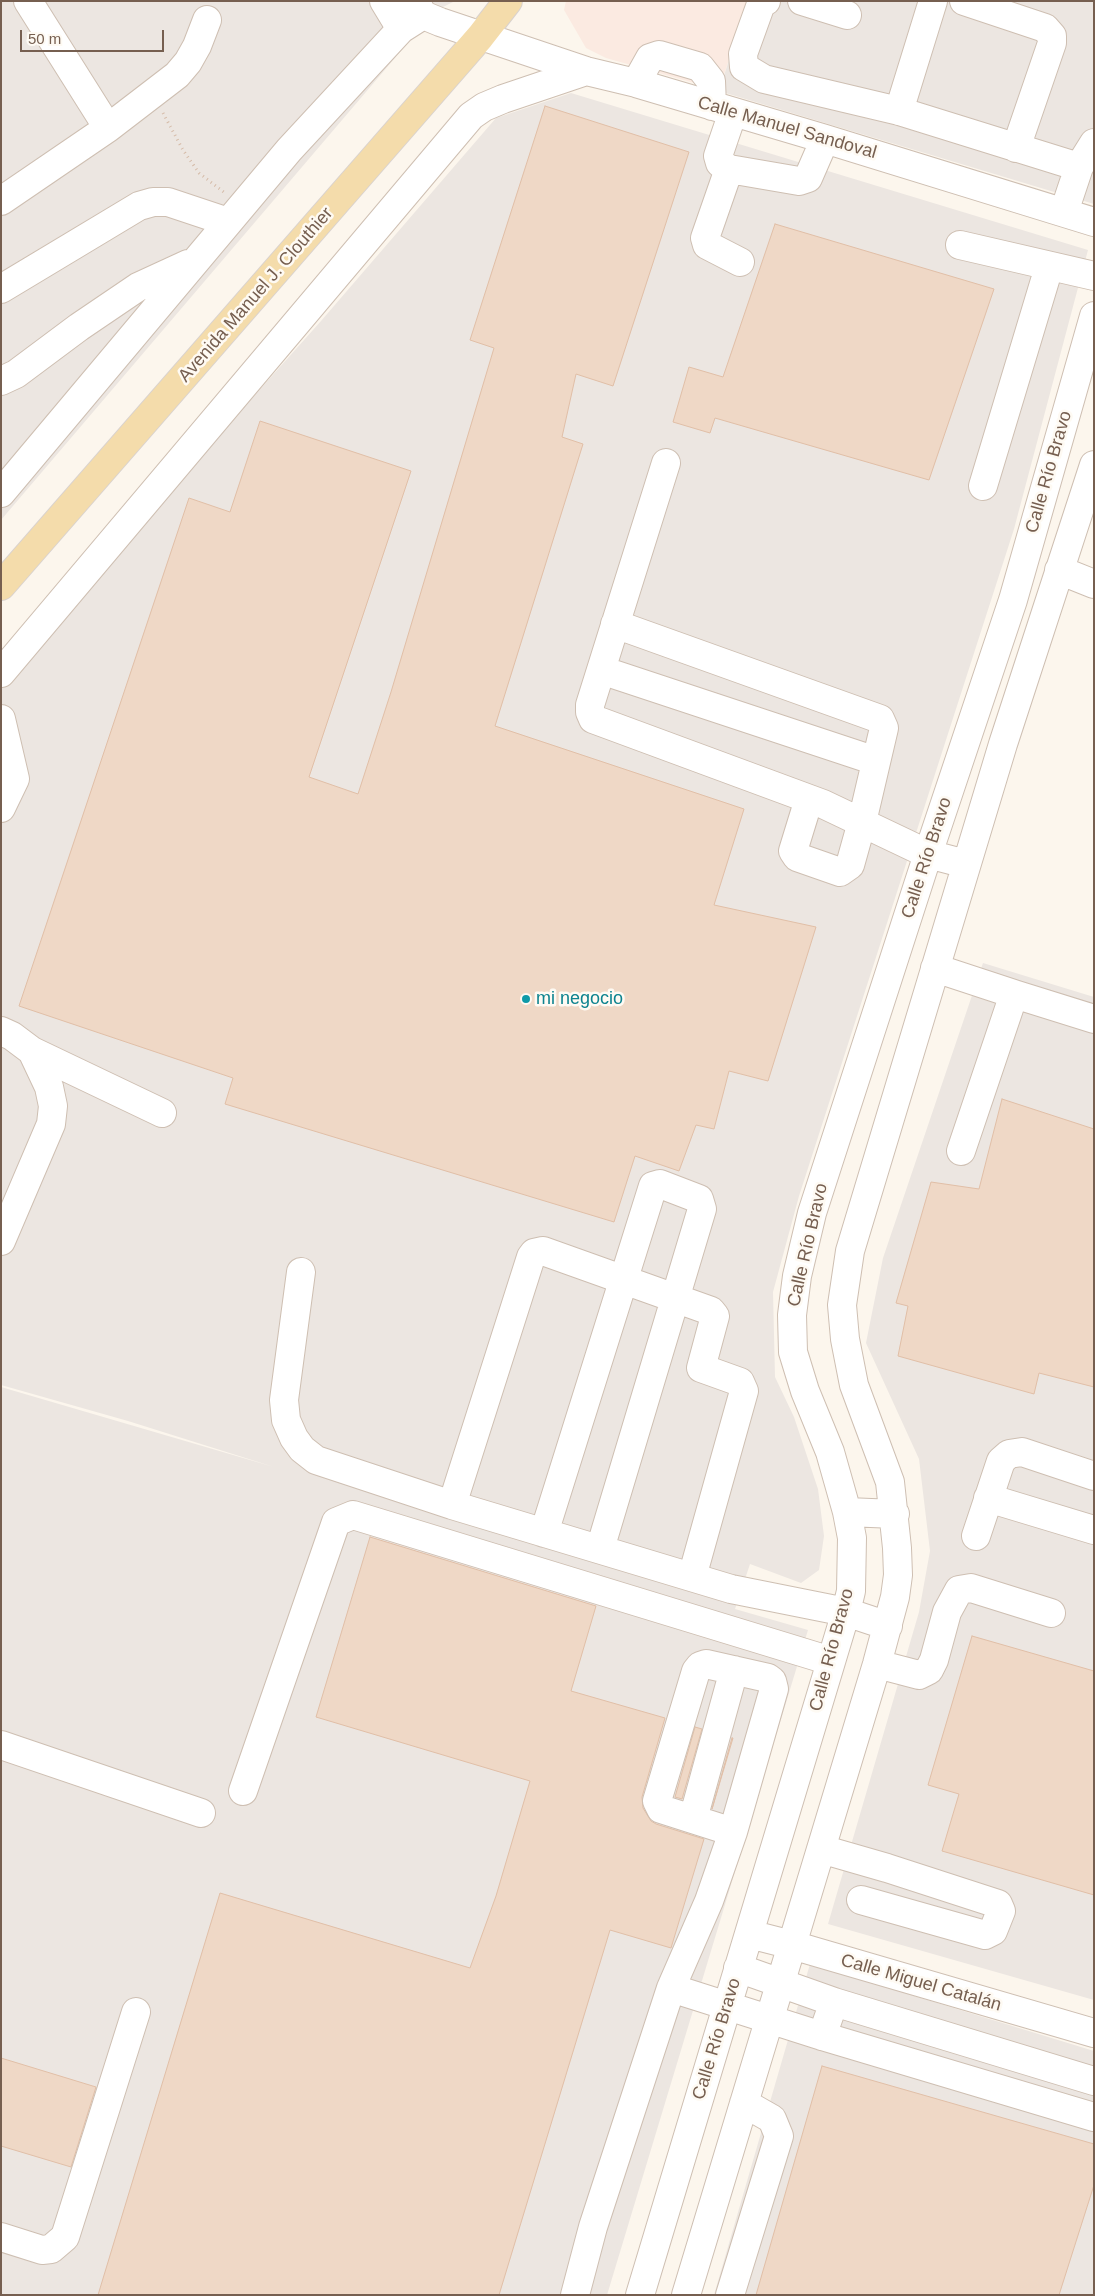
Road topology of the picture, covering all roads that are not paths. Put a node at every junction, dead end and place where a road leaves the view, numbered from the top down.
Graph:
1 (28, 1) edge
2 (384, 1) edge
3 (766, 1) edge
4 (802, 1) edge
5 (933, 1) edge
6 (964, 1) edge
7 (501, 4) edge
8 (413, 15) edge
9 (847, 15) dead end
10 (207, 20) dead end
11 (480, 37) junction
12 (586, 71) junction
13 (722, 109) junction
14 (900, 111) junction
15 (108, 128) junction
16 (825, 139) junction
17 (1094, 143) edge
18 (1016, 148) junction
19 (1079, 166) junction
20 (729, 169) junction
21 (1, 201) edge
22 (1064, 212) junction
23 (235, 214) junction
24 (1094, 222) edge
25 (960, 245) dead end
26 (196, 260) junction
27 (740, 262) dead end
28 (1049, 267) junction
29 (1094, 276) edge
30 (1, 289) edge
31 (1094, 316) edge
32 (1, 381) edge
33 (666, 463) dead end
34 (1094, 465) edge
35 (983, 486) dead end
36 (1, 494) edge
37 (1059, 570) junction
38 (1094, 584) edge
39 (1, 586) edge
40 (615, 624) junction
41 (601, 670) junction
42 (1, 673) edge
43 (1, 719) edge
44 (970, 733) junction
45 (1003, 744) junction
46 (876, 762) junction
47 (809, 799) junction
48 (1, 808) edge
49 (862, 822) junction
50 (928, 854) junction
51 (966, 864) junction
52 (935, 968) junction
53 (1014, 994) junction
54 (1094, 1019) edge
55 (1, 1031) edge
56 (32, 1051) junction
57 (162, 1113) dead end
58 (961, 1151) dead end
59 (1, 1241) edge
60 (300, 1272) dead end
61 (623, 1280) junction
62 (676, 1299) junction
63 (1094, 1476) edge
64 (988, 1498) junction
65 (452, 1505) junction
66 (847, 1512) junction
67 (895, 1514) junction
68 (1094, 1530) edge
69 (544, 1533) junction
70 (976, 1536) dead end
71 (600, 1549) junction
72 (692, 1577) junction
73 (846, 1612) junction
74 (1051, 1613) dead end
75 (888, 1626) junction
76 (831, 1661) junction
77 (877, 1664) junction
78 (734, 1670) junction
79 (1, 1745) edge
80 (243, 1791) dead end
81 (201, 1813) dead end
82 (693, 1819) junction
83 (733, 1832) junction
84 (821, 1849) junction
85 (861, 1900) dead end
86 (748, 1934) junction
87 (792, 1945) junction
88 (738, 1968) junction
89 (781, 1982) junction
90 (671, 1988) junction
91 (834, 2002) junction
92 (727, 2005) junction
93 (136, 2012) dead end
94 (769, 2020) junction
95 (1094, 2033) edge
96 (822, 2036) junction
97 (1058, 2070) junction
98 (1094, 2081) edge
99 (744, 2103) junction
100 (1046, 2104) junction
101 (1094, 2118) edge
102 (1, 2236) edge
103 (575, 2295) edge
104 (640, 2295) edge
105 (686, 2295) edge
106 (730, 2295) edge

1 - 15 street
2 - 8 street
3 - 14 street
4 - 9 street
5 - 14 street
6 - 18 street
7 - 11 main road, Avenida Manuel J. Clouthier
8 - 11 street, Calle Manuel Sandoval
8 - 23 street
10 - 15 street
11 - 12 street, Calle Manuel Sandoval
11 - 39 main road, Avenida Manuel J. Clouthier
12 - 13 street, Calle Manuel Sandoval
12 - 42 street
13 - 16 street, Calle Manuel Sandoval
13 - 20 street
14 - 18 street
15 - 21 street
16 - 20 street
16 - 22 street, Calle Manuel Sandoval
17 - 19 street
18 - 19 street
19 - 22 street
20 - 27 street
22 - 24 street, Calle Manuel Sandoval
23 - 26 street
23 - 30 street
25 - 28 street
26 - 32 street
26 - 36 street
28 - 29 street
28 - 35 street
31 - 44 street, Calle Río Bravo
33 - 40 street
34 - 37 street
37 - 38 street
37 - 45 street
40 - 41 street
40 - 46 street
41 - 46 street
41 - 47 street
43 - 48 street
44 - 45 street
44 - 50 street, Calle Río Bravo
45 - 51 street
46 - 49 street
47 - 49 street
47 - 49 street
49 - 50 street
50 - 51 street
50 - 66 street, Calle Río Bravo
51 - 52 street
52 - 53 street
52 - 67 street
53 - 54 street
53 - 58 street
55 - 56 street
56 - 57 street
56 - 59 street
60 - 65 street
61 - 62 street
61 - 62 street
61 - 65 street
61 - 69 street
62 - 71 street
62 - 72 street
63 - 64 street
64 - 68 street
64 - 70 street
65 - 69 street
66 - 67 street
66 - 73 street, Calle Río Bravo
67 - 75 street
69 - 71 street
71 - 72 street
72 - 73 street
73 - 75 street
73 - 76 street, Calle Río Bravo
74 - 77 street
75 - 77 street
76 - 80 street
76 - 86 street, Calle Río Bravo
77 - 84 street
78 - 82 street
78 - 82 street
78 - 83 street
79 - 81 street
82 - 83 street
83 - 90 street
84 - 85 street
84 - 87 street
86 - 87 street, Calle Miguel Catalán
86 - 88 street, Calle Río Bravo
87 - 89 street
87 - 95 street, Calle Miguel Catalán
88 - 89 street
88 - 92 street, Calle Río Bravo
89 - 91 street
89 - 94 street
90 - 92 street
90 - 103 street
91 - 96 street
91 - 97 street
92 - 94 street
92 - 104 street, Calle Río Bravo
93 - 102 street
94 - 96 street
94 - 99 street
96 - 100 street
97 - 98 street
97 - 100 street
99 - 105 street
99 - 106 street
100 - 101 street

